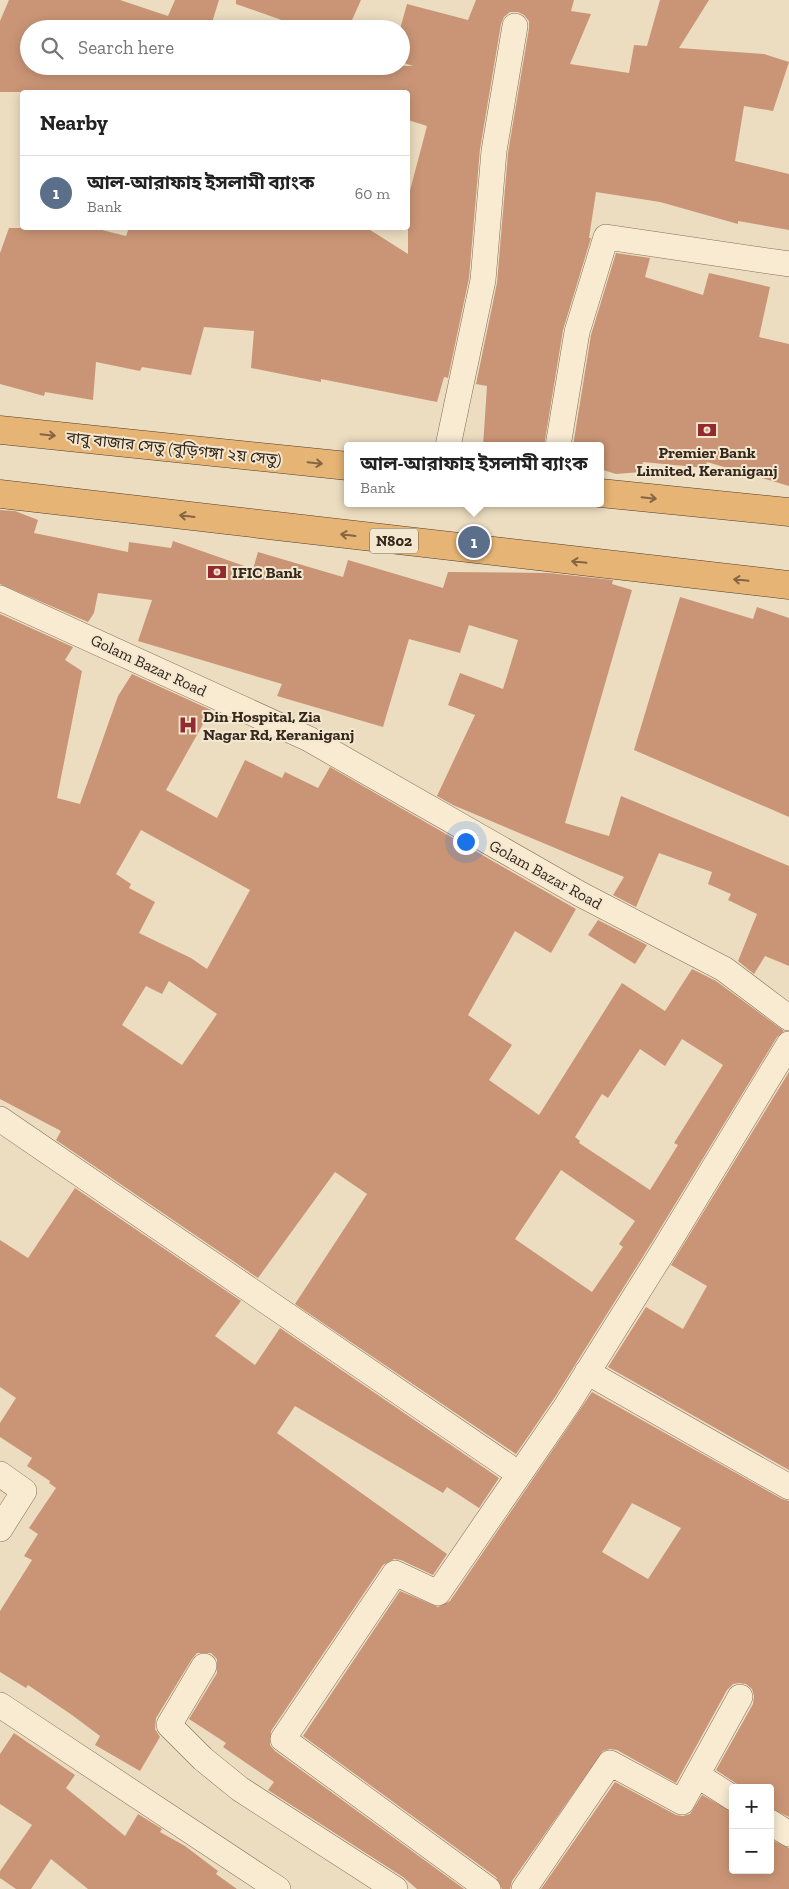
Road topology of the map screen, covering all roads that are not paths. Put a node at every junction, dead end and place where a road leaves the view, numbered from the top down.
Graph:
1 (515, 26) dead end
2 (789, 264) edge
3 (0, 430) edge
4 (449, 442) edge
5 (559, 442) edge
6 (344, 466) edge
7 (604, 493) edge
8 (0, 494) edge
9 (789, 512) edge
10 (789, 585) edge
11 (0, 598) edge
12 (789, 1018) edge
13 (789, 1044) edge
14 (0, 1119) edge
15 (587, 1372) junction
16 (0, 1474) edge
17 (519, 1474) junction
18 (789, 1488) edge
19 (0, 1529) edge
20 (204, 1666) dead end
21 (740, 1697) dead end
22 (0, 1705) edge
23 (696, 1775) junction
24 (729, 1796) edge
25 (774, 1825) edge
26 (789, 1834) edge
27 (278, 1889) edge
28 (395, 1889) edge
29 (488, 1889) edge
30 (524, 1889) edge

1 - 4 street
2 - 5 street
3 -> 6 highway, বাবু বাজার সেতু (বুড়িগঙ্গা ২য় সেতু)
7 -> 9 highway
10 -> 8 highway, N802
11 - 12 street, Golam Bazar Road
13 - 15 street
14 - 17 street
15 - 17 street
15 - 18 street
16 - 19 street
17 - 29 street
20 - 28 street
21 - 23 street
22 - 27 street
23 - 24 street
23 - 30 street
25 - 26 street

